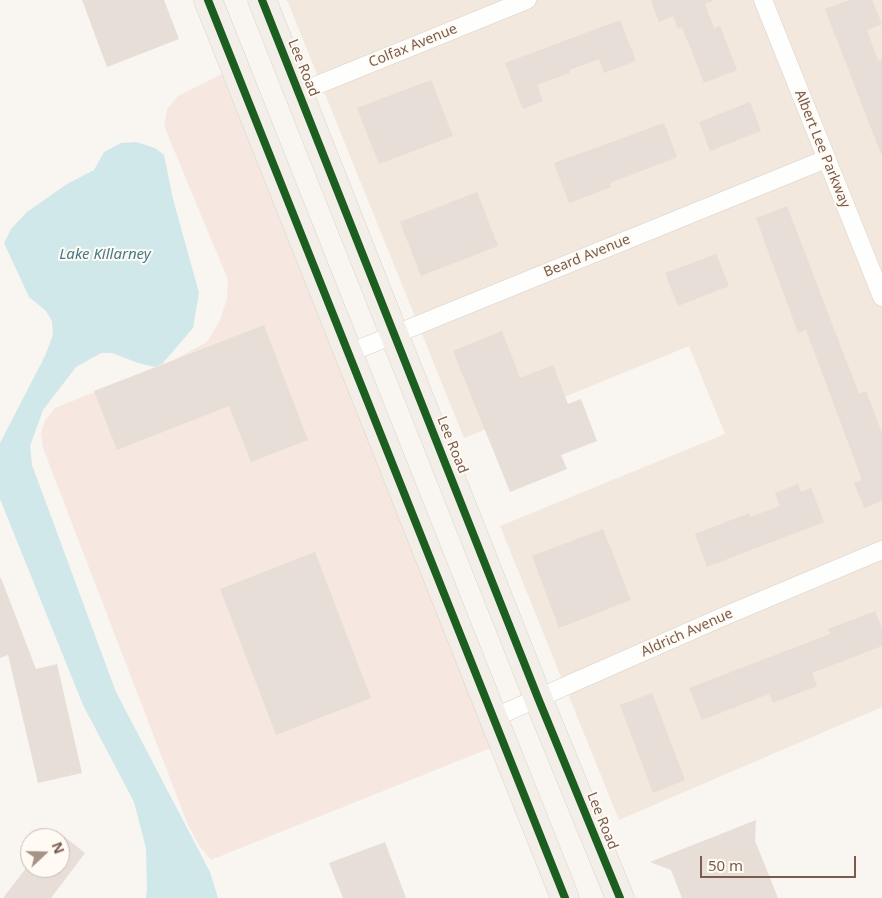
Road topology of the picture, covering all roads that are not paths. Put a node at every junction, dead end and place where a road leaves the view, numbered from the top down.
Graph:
1 (208, 0) edge
2 (262, 0) edge
3 (527, 0) edge
4 (763, 0) edge
5 (300, 92) junction
6 (826, 159) junction
7 (882, 297) edge
8 (394, 333) junction
9 (349, 352) junction
10 (882, 550) edge
11 (538, 698) junction
12 (493, 718) junction
13 (565, 898) edge
14 (620, 898) edge

1 - 9 main road
2 - 5 main road, Lee Road
3 - 5 street, Colfax Avenue
4 - 6 street, Albert Lee Parkway
5 - 8 main road, Lee Road
6 - 7 street, Albert Lee Parkway
6 - 8 street, Beard Avenue
8 - 9 street, Beard Avenue
8 - 11 main road, Lee Road
9 - 12 main road
10 - 11 street, Aldrich Avenue
11 - 12 street, Aldrich Avenue
11 - 14 main road, Lee Road
12 - 13 main road

